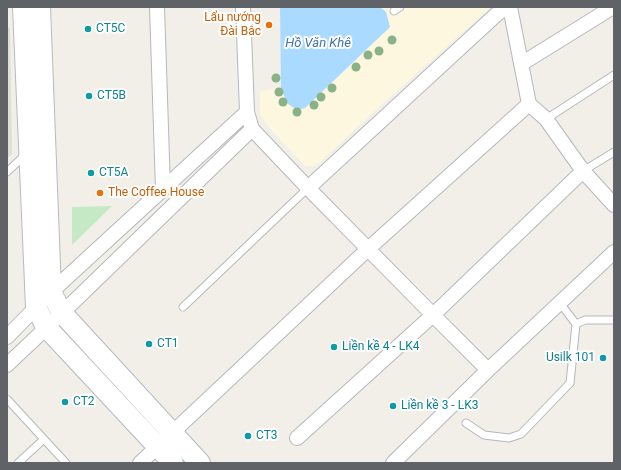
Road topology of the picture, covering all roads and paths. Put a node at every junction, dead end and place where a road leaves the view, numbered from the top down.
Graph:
1 (23, 7) edge
2 (40, 7) edge
3 (157, 7) edge
4 (243, 7) edge
5 (509, 7) edge
6 (613, 7) edge
7 (521, 64) junction
8 (614, 75) edge
9 (529, 104) junction
10 (247, 112) junction
11 (546, 120) junction
12 (252, 129) junction
13 (29, 151) junction
14 (614, 152) edge
15 (583, 171) junction
16 (7, 172) edge
17 (308, 188) junction
18 (163, 189) junction
19 (614, 205) edge
20 (368, 249) junction
21 (614, 252) edge
22 (51, 292) junction
23 (560, 303) junction
24 (36, 307) junction
25 (183, 307) dead end
26 (62, 313) junction
27 (433, 315) junction
28 (614, 320) edge
29 (576, 324) junction
30 (46, 327) junction
31 (7, 337) edge
32 (7, 365) edge
33 (488, 370) junction
34 (7, 399) edge
35 (466, 423) dead end
36 (172, 433) junction
37 (297, 438) dead end
38 (44, 439) junction
39 (158, 447) junction
40 (18, 463) edge
41 (66, 463) edge
42 (140, 463) edge
43 (173, 463) edge
44 (200, 463) edge
45 (393, 463) edge

1 - 13 street
2 - 22 street
3 - 18 street
4 - 10 street
5 - 7 street
5 - 17 street
6 - 7 street
7 - 9 street
8 - 11 lane
9 - 11 street
9 - 20 street
10 - 12 street
10 - 18 street
11 - 15 street
12 - 17 street
12 - 26 street
13 - 16 lane
13 - 24 street
14 - 15 lane
15 - 19 street
15 - 27 street
17 - 20 street
17 - 25 lane
18 - 22 street
20 - 27 street
20 - 36 street
21 - 23 street
22 - 24 street
22 - 26 street
23 - 29 lane
23 - 33 street
24 - 30 street
24 - 31 street
26 - 30 street
26 - 36 street
27 - 33 street
27 - 37 street
28 - 29 lane
29 - 35 lane
30 - 32 street
30 - 39 street
33 - 45 street
34 - 38 lane
36 - 39 street
36 - 44 street
38 - 40 lane
38 - 41 lane
39 - 42 street
39 - 43 street

